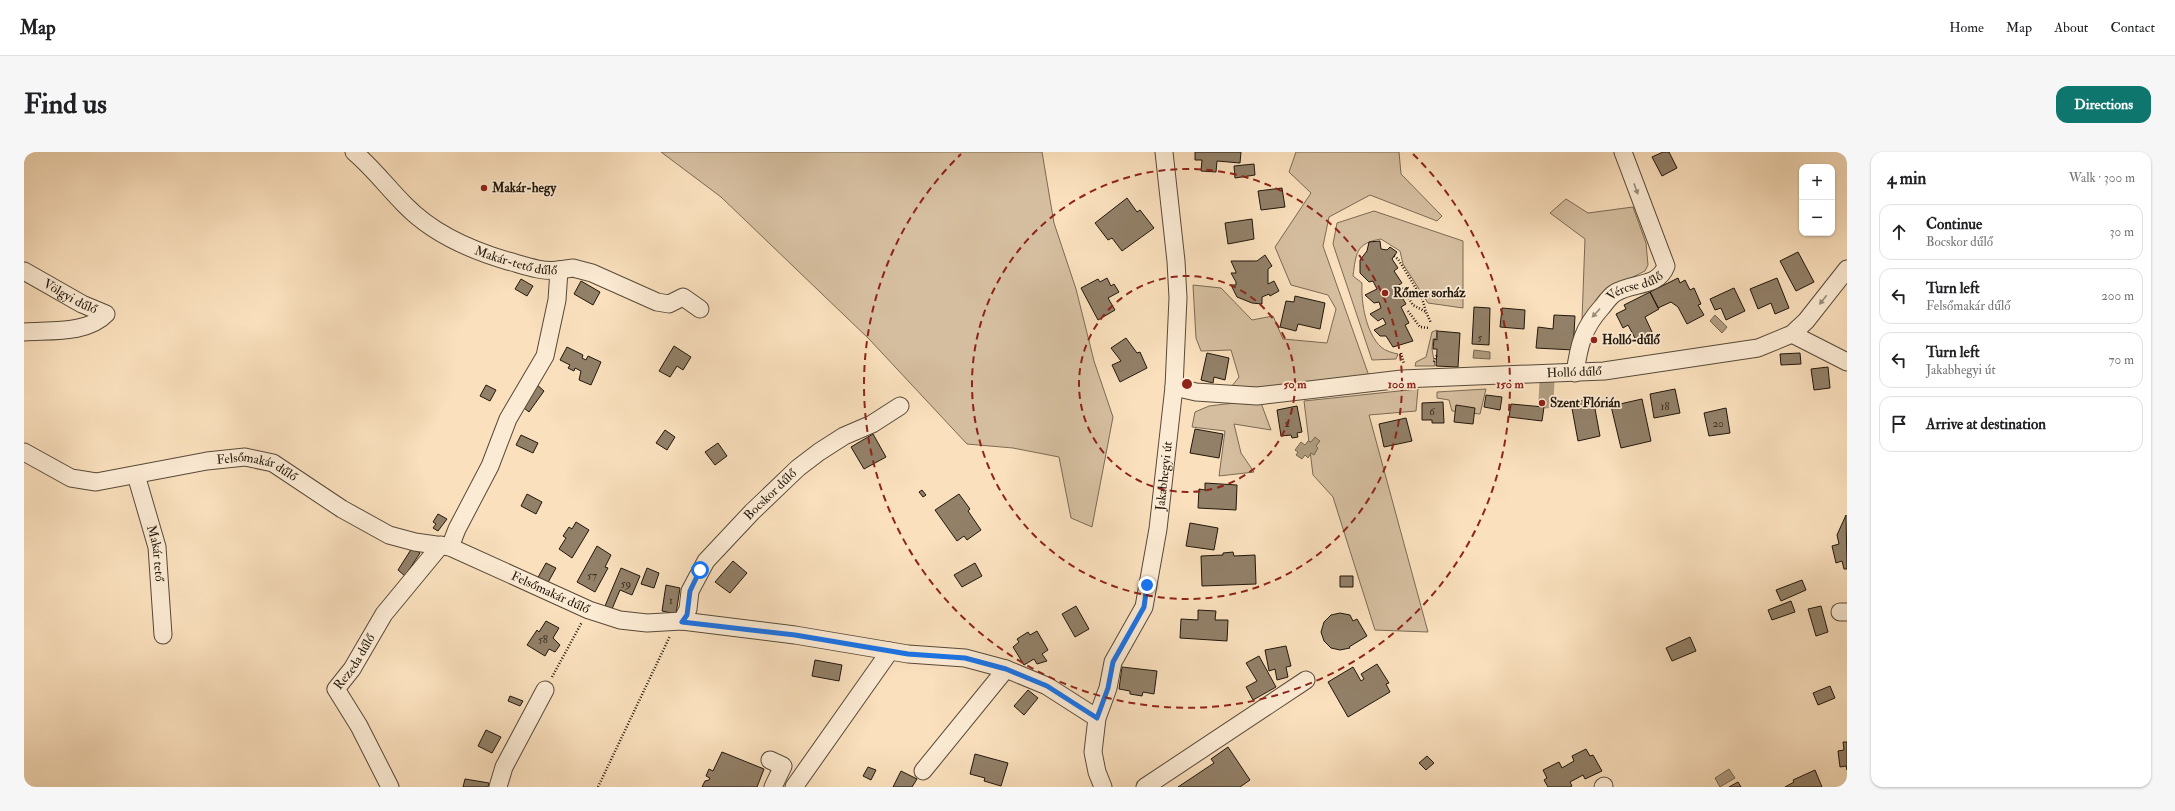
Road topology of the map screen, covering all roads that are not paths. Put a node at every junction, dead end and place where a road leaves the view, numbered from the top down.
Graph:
1 (354, 152) edge
2 (1164, 152) edge
3 (1623, 152) edge
4 (1847, 269) edge
5 (559, 270) junction
6 (24, 271) edge
7 (700, 309) dead end
8 (24, 332) edge
9 (1792, 334) junction
10 (1847, 362) edge
11 (1575, 373) junction
12 (1174, 387) junction
13 (900, 406) dead end
14 (24, 452) edge
15 (136, 475) junction
16 (445, 546) junction
17 (682, 622) junction
18 (163, 635) dead end
19 (890, 651) junction
20 (1006, 669) junction
21 (1306, 680) dead end
22 (545, 690) road end
23 (1097, 718) junction
24 (770, 760) dead end
25 (923, 771) dead end
26 (390, 787) edge
27 (498, 787) edge
28 (772, 787) edge
29 (794, 787) edge
30 (1103, 787) edge
31 (1145, 787) edge

1 - 5 street, Makár-tető dűlő
2 - 12 street, Jakabhegyi út
3 -> 11 street, Vércse dűlő
4 -> 9 street, Holló dűlő
5 - 7 street
5 - 16 street, Makár-tető dűlő
6 - 8 street, Völgyi dűlő
9 - 10 street
9 - 11 street, Holló dűlő
11 - 12 street, Holló dűlő
12 - 23 street, Jakabhegyi út
13 - 17 street, Bocskor dűlő
14 - 15 street, Felsőmakár dűlő
15 - 16 street, Felsőmakár dűlő
15 - 18 street, Makár tető
16 - 17 street, Felsőmakár dűlő
16 - 26 street, Rezeda dűlő
17 - 19 street, Felsőmakár dűlő
19 - 20 street, Felsőmakár dűlő
19 - 29 street
20 - 23 street, Felsőmakár dűlő
20 - 25 street
21 - 31 street
22 - 27 street
23 - 30 street, Jakabhegyi út
24 - 28 street

